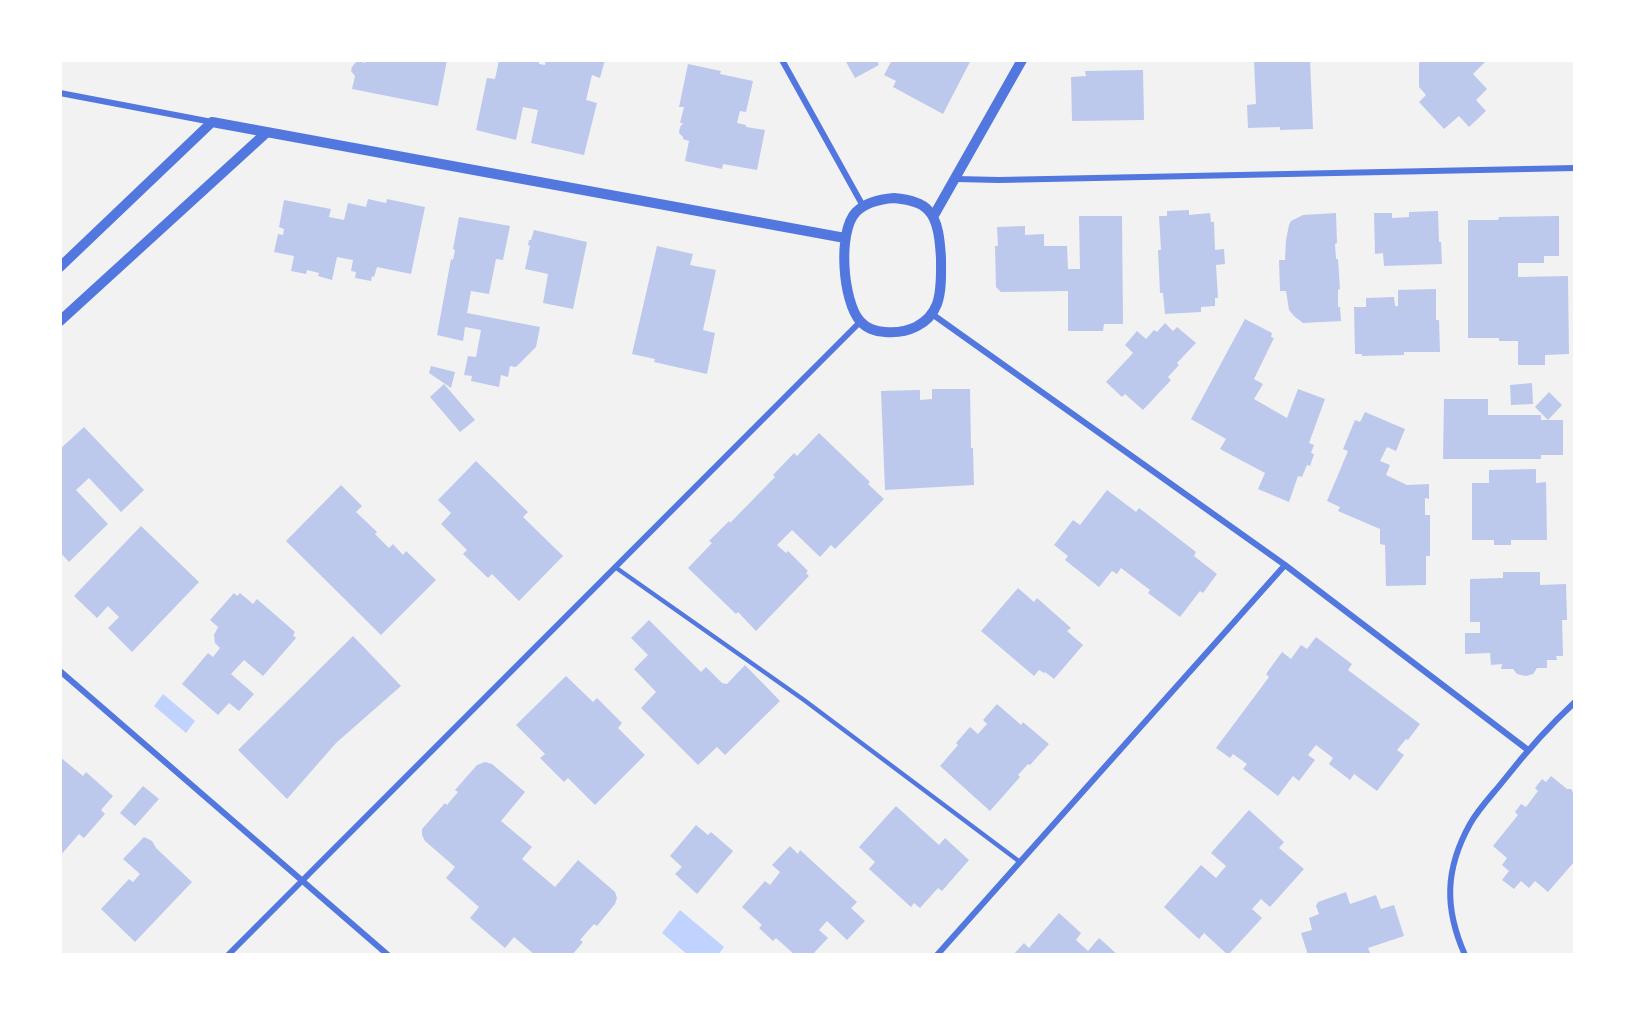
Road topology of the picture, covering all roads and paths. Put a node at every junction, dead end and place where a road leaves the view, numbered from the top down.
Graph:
1 (782, 60) edge
2 (1022, 60) edge
3 (60, 93) edge
4 (212, 122) junction
5 (266, 133) junction
6 (1575, 168) edge
7 (956, 178) junction
8 (863, 206) junction
9 (933, 218) junction
10 (845, 238) junction
11 (60, 267) edge
12 (932, 314) junction
13 (60, 321) edge
14 (860, 322) junction
15 (1285, 565) junction
16 (615, 567) junction
17 (60, 671) edge
18 (1575, 702) edge
19 (1528, 750) junction
20 (1020, 862) junction
21 (302, 881) junction
22 (228, 955) edge
23 (388, 955) edge
24 (938, 955) edge
25 (1465, 955) edge

1 - 8 street
2 - 7 street
3 - 4 street
4 - 5 street
4 - 11 street
5 - 10 street
5 - 13 street
6 - 7 street
7 - 9 street
8 - 9 street
8 - 10 street
9 - 12 street
10 - 14 street
12 - 14 street
12 - 15 street
14 - 16 street
15 - 19 street
15 - 20 street
16 - 20 lane
16 - 21 street
17 - 21 street
18 - 19 street
19 - 25 street
20 - 24 street
21 - 22 street
21 - 23 street

